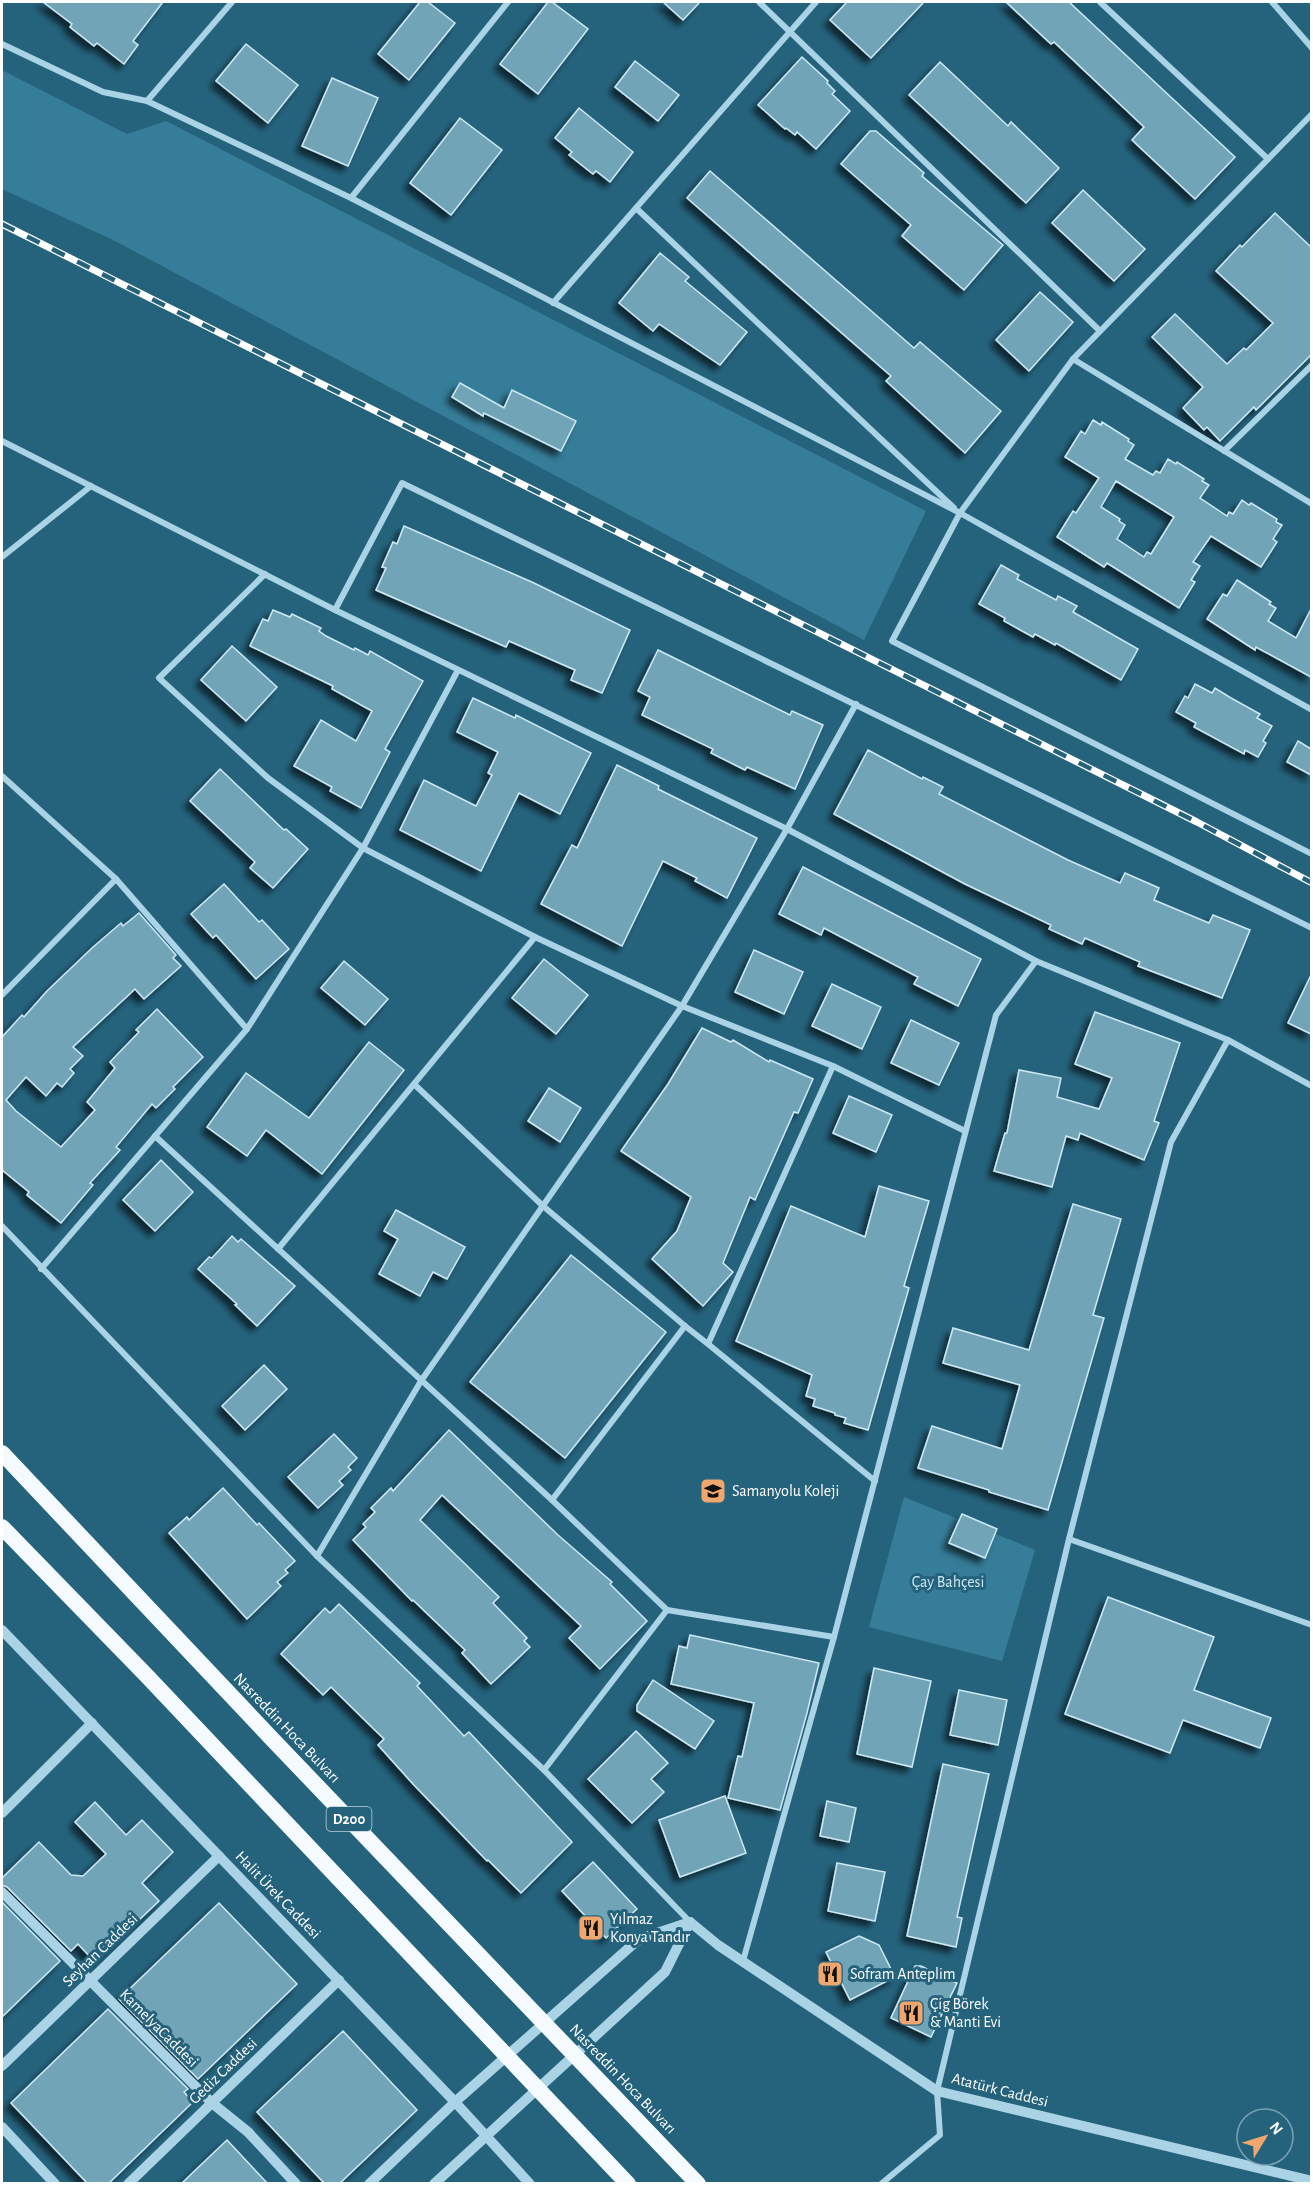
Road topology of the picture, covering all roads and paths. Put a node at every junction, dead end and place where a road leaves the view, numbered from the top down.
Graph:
1 (232, 2) edge
2 (508, 2) edge
3 (759, 2) edge
4 (816, 2) edge
5 (1100, 2) edge
6 (1272, 2) edge
7 (790, 32) junction
8 (2, 44) edge
9 (1311, 48) edge
10 (147, 101) junction
11 (1311, 114) edge
12 (1268, 159) junction
13 (351, 198) junction
14 (636, 208) junction
15 (553, 303) junction
16 (1100, 331) junction
17 (1073, 359) junction
18 (1311, 365) edge
19 (2, 441) edge
20 (1224, 451) junction
21 (91, 486) junction
22 (1311, 504) edge
23 (960, 513) junction
24 (2, 557) edge
25 (265, 574) junction
26 (335, 610) junction
27 (458, 670) junction
28 (856, 704) junction
29 (1311, 710) edge
30 (2, 776) edge
31 (787, 829) junction
32 (363, 848) junction
33 (1311, 854) edge
34 (116, 879) junction
35 (1311, 928) edge
36 (535, 937) junction
37 (1036, 961) junction
38 (2, 995) edge
39 (682, 1006) junction
40 (247, 1029) junction
41 (1228, 1040) junction
42 (833, 1066) junction
43 (414, 1084) junction
44 (1311, 1086) edge
45 (965, 1131) junction
46 (155, 1136) junction
47 (543, 1206) junction
48 (2, 1226) edge
49 (278, 1249) junction
50 (41, 1269) junction
51 (685, 1326) junction
52 (708, 1344) junction
53 (421, 1381) junction
54 (2, 1452) edge
55 (875, 1481) junction
56 (552, 1500) junction
57 (2, 1527) edge
58 (1069, 1539) junction
59 (317, 1556) junction
60 (667, 1610) junction
61 (1311, 1625) edge
62 (2, 1629) edge
63 (834, 1637) junction
64 (92, 1724) junction
65 (544, 1770) junction
66 (2, 1813) edge
67 (219, 1856) junction
68 (2, 1892) edge
69 (690, 1922) junction
70 (743, 1961) junction
71 (90, 1980) junction
72 (339, 1980) junction
73 (545, 2023) junction
74 (575, 2055) junction
75 (507, 2056) junction
76 (2, 2066) edge
77 (538, 2089) junction
78 (937, 2091) junction
79 (455, 2102) junction
80 (212, 2103) junction
81 (2, 2127) edge
82 (486, 2136) junction
83 (1311, 2181) edge
84 (55, 2184) edge
85 (128, 2184) edge
86 (296, 2184) edge
87 (369, 2184) edge
88 (434, 2184) edge
89 (530, 2184) edge
90 (628, 2184) edge
91 (698, 2184) edge
92 (881, 2184) edge

1 - 10 street
2 - 13 street
3 - 7 street
4 - 7 street
5 - 12 street
6 - 9 street
7 - 14 street
7 - 16 street
8 - 10 street
10 - 13 street
11 - 12 street
12 - 16 street
13 - 15 street
14 - 15 street
14 - 23 street
15 - 23 street
16 - 17 street
17 - 20 street
17 - 23 street
18 - 20 street
19 - 21 street
20 - 22 street
21 - 24 street
21 - 25 street
23 - 29 street
23 - 33 street
25 - 26 street
25 - 32 street
26 - 27 street
26 - 28 street
27 - 31 street
27 - 32 street
28 - 31 street
28 - 35 street
30 - 34 street
31 - 37 street
31 - 39 street
32 - 36 street
32 - 40 street
34 - 38 street
34 - 40 street
36 - 39 street
36 - 43 street
37 - 41 street
37 - 45 street
39 - 42 street
39 - 47 street
40 - 46 street
41 - 44 street
41 - 58 street
42 - 45 street
42 - 52 street
43 - 47 street
43 - 49 street
45 - 55 street
46 - 49 street
46 - 50 street
47 - 51 street
47 - 53 street
48 - 50 street
49 - 53 street
50 - 59 street
51 - 52 street
51 - 56 street
52 - 55 street
53 - 56 street
53 - 59 street
54 - 73 highway, Nasreddin Hoca Bulvarı / D200
55 - 63 street
56 - 60 street
57 - 75 highway, D200
58 - 61 street
58 - 78 street
59 - 65 street
60 - 63 street
60 - 65 street
62 - 64 street, Halit Ürek Caddesi
63 - 70 street
64 - 66 street
64 - 67 street, Halit Ürek Caddesi
65 - 69 street
67 - 71 street, Seyhan Caddesi
67 - 72 street, Halit Ürek Caddesi
68 - 71 street, KamelyaCaddesi
69 - 70 street, Atatürk Caddesi
69 - 73 street
69 - 74 street
70 - 78 street, Atatürk Caddesi
71 - 76 street, Seyhan Caddesi
71 - 80 street, KamelyaCaddesi
72 - 79 street, Halit Ürek Caddesi
72 - 80 street, Gediz Caddesi
73 - 74 highway, Nasreddin Hoca Bulvarı / D200
73 - 75 street
74 - 77 street
74 - 91 highway, Nasreddin Hoca Bulvarı / D200
75 - 77 highway, D200
75 - 79 street
77 - 82 street
77 - 90 highway, D200
78 - 83 street, Atatürk Caddesi
78 - 92 street
79 - 82 street, Halit Ürek Caddesi
79 - 87 street
80 - 85 street, Gediz Caddesi
80 - 86 street, KamelyaCaddesi
81 - 84 street
82 - 88 street
82 - 89 street, Halit Ürek Caddesi

